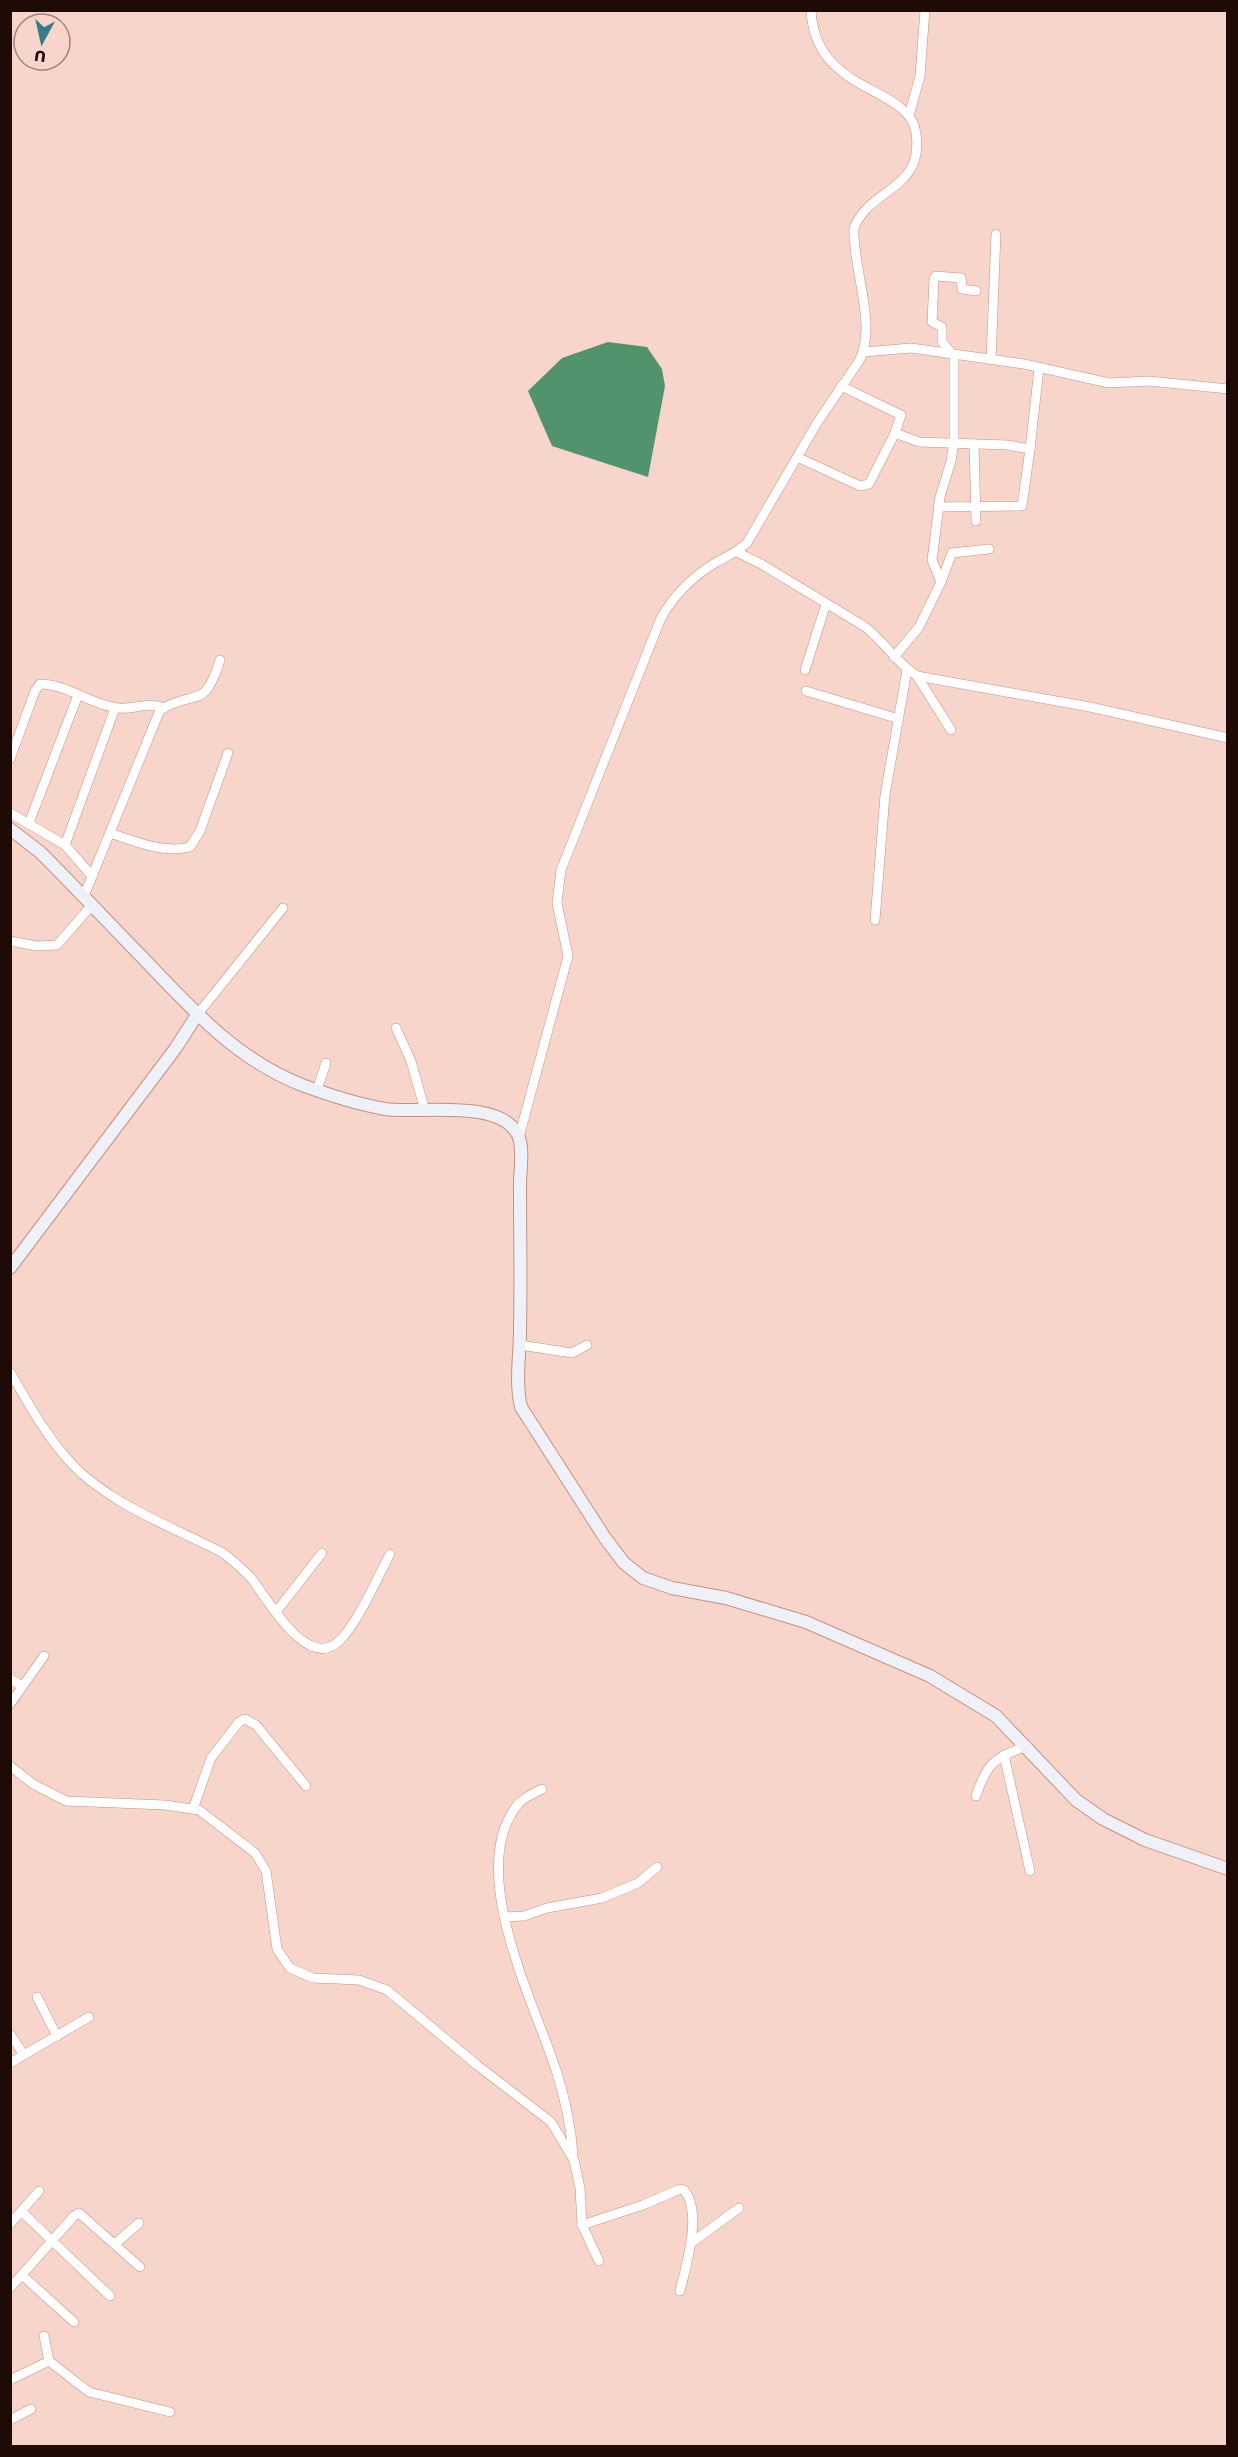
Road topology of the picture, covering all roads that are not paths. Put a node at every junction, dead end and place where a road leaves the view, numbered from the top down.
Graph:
1 (811, 10) edge
2 (925, 10) edge
3 (909, 116) junction
4 (996, 234) dead end
5 (976, 291) dead end
6 (864, 352) junction
7 (954, 356) junction
8 (990, 360) junction
9 (1039, 368) junction
10 (841, 386) junction
11 (1227, 389) edge
12 (895, 433) junction
13 (954, 442) junction
14 (974, 444) junction
15 (1030, 449) junction
16 (797, 457) junction
17 (976, 506) junction
18 (938, 507) junction
19 (976, 521) dead end
20 (989, 549) dead end
21 (737, 552) junction
22 (941, 582) junction
23 (826, 604) junction
24 (894, 657) junction
25 (220, 660) dead end
26 (805, 670) dead end
27 (907, 670) junction
28 (917, 676) junction
29 (806, 691) dead end
30 (78, 694) junction
31 (115, 708) junction
32 (164, 708) junction
33 (899, 719) junction
34 (951, 730) dead end
35 (1227, 738) edge
36 (228, 753) dead end
37 (10, 759) edge
38 (10, 813) edge
39 (29, 823) junction
40 (10, 829) edge
41 (110, 833) junction
42 (65, 845) junction
43 (92, 876) junction
44 (88, 900) junction
45 (284, 908) dead end
46 (875, 920) dead end
47 (10, 941) edge
48 (197, 1015) junction
49 (396, 1028) dead end
50 (326, 1063) dead end
51 (317, 1090) junction
52 (425, 1111) junction
53 (519, 1137) junction
54 (10, 1268) edge
55 (520, 1345) junction
56 (587, 1345) dead end
57 (10, 1372) edge
58 (321, 1553) dead end
59 (390, 1554) dead end
60 (276, 1612) junction
61 (44, 1656) dead end
62 (10, 1679) edge
63 (22, 1686) junction
64 (10, 1704) edge
65 (1027, 1746) junction
66 (1004, 1755) junction
67 (10, 1766) edge
68 (306, 1786) dead end
69 (542, 1790) dead end
70 (976, 1796) dead end
71 (193, 1809) junction
72 (657, 1867) dead end
73 (1227, 1869) edge
74 (1030, 1870) dead end
75 (504, 1917) junction
76 (37, 1997) dead end
77 (90, 2018) dead end
78 (10, 2034) edge
79 (57, 2036) junction
80 (24, 2055) junction
81 (10, 2063) edge
82 (574, 2160) junction
83 (39, 2191) dead end
84 (739, 2208) dead end
85 (21, 2211) junction
86 (140, 2223) dead end
87 (10, 2224) edge
88 (582, 2225) junction
89 (53, 2242) junction
90 (691, 2243) junction
91 (115, 2244) junction
92 (599, 2261) dead end
93 (140, 2266) dead end
94 (22, 2276) junction
95 (10, 2288) edge
96 (680, 2291) dead end
97 (110, 2296) dead end
98 (74, 2322) dead end
99 (44, 2336) dead end
100 (49, 2361) junction
101 (10, 2380) edge
102 (31, 2409) dead end
103 (170, 2412) dead end
104 (11, 2420) edge

1 - 3 street
2 - 3 street
3 - 6 street
4 - 8 street
5 - 7 street
6 - 7 street
6 - 10 street
7 - 8 street
7 - 13 street
8 - 9 street
9 - 11 street
9 - 15 street
10 - 12 street
10 - 16 street
12 - 13 street
12 - 16 street
13 - 14 street
13 - 18 street
14 - 15 street
14 - 17 street
15 - 17 street
16 - 21 street
17 - 18 street
17 - 19 street
18 - 22 street
20 - 22 street
21 - 23 street
21 - 53 street
22 - 24 street
23 - 24 street
23 - 26 street
24 - 27 street
25 - 32 street
27 - 28 street
27 - 33 street
28 - 34 street
28 - 35 street
29 - 33 street
30 - 31 street
30 - 37 street
30 - 39 street
31 - 32 street
31 - 42 street
32 - 41 street
33 - 46 street
36 - 41 street
38 - 39 street
39 - 42 street
40 - 44 street
41 - 43 street
42 - 43 street
43 - 44 street
44 - 47 street
44 - 48 street
45 - 48 street
48 - 51 street
48 - 54 street
49 - 52 street
50 - 51 street
51 - 52 street
52 - 53 street
53 - 55 street
55 - 56 street
55 - 65 street
57 - 60 street
58 - 60 street
59 - 60 street
61 - 63 street
62 - 63 street
63 - 64 street
65 - 66 street
65 - 73 street
66 - 70 street
66 - 74 street
67 - 71 street
68 - 71 street
69 - 75 street
71 - 82 street
72 - 75 street
75 - 82 street
76 - 79 street
77 - 79 street
78 - 80 street
79 - 80 street
80 - 81 street
82 - 88 street
83 - 85 street
84 - 90 street
85 - 87 street
85 - 89 street
86 - 91 street
88 - 90 street
88 - 92 street
89 - 91 street
89 - 94 street
89 - 97 street
90 - 96 street
91 - 93 street
94 - 95 street
94 - 98 street
99 - 100 street
100 - 101 street
100 - 103 street
102 - 104 street

